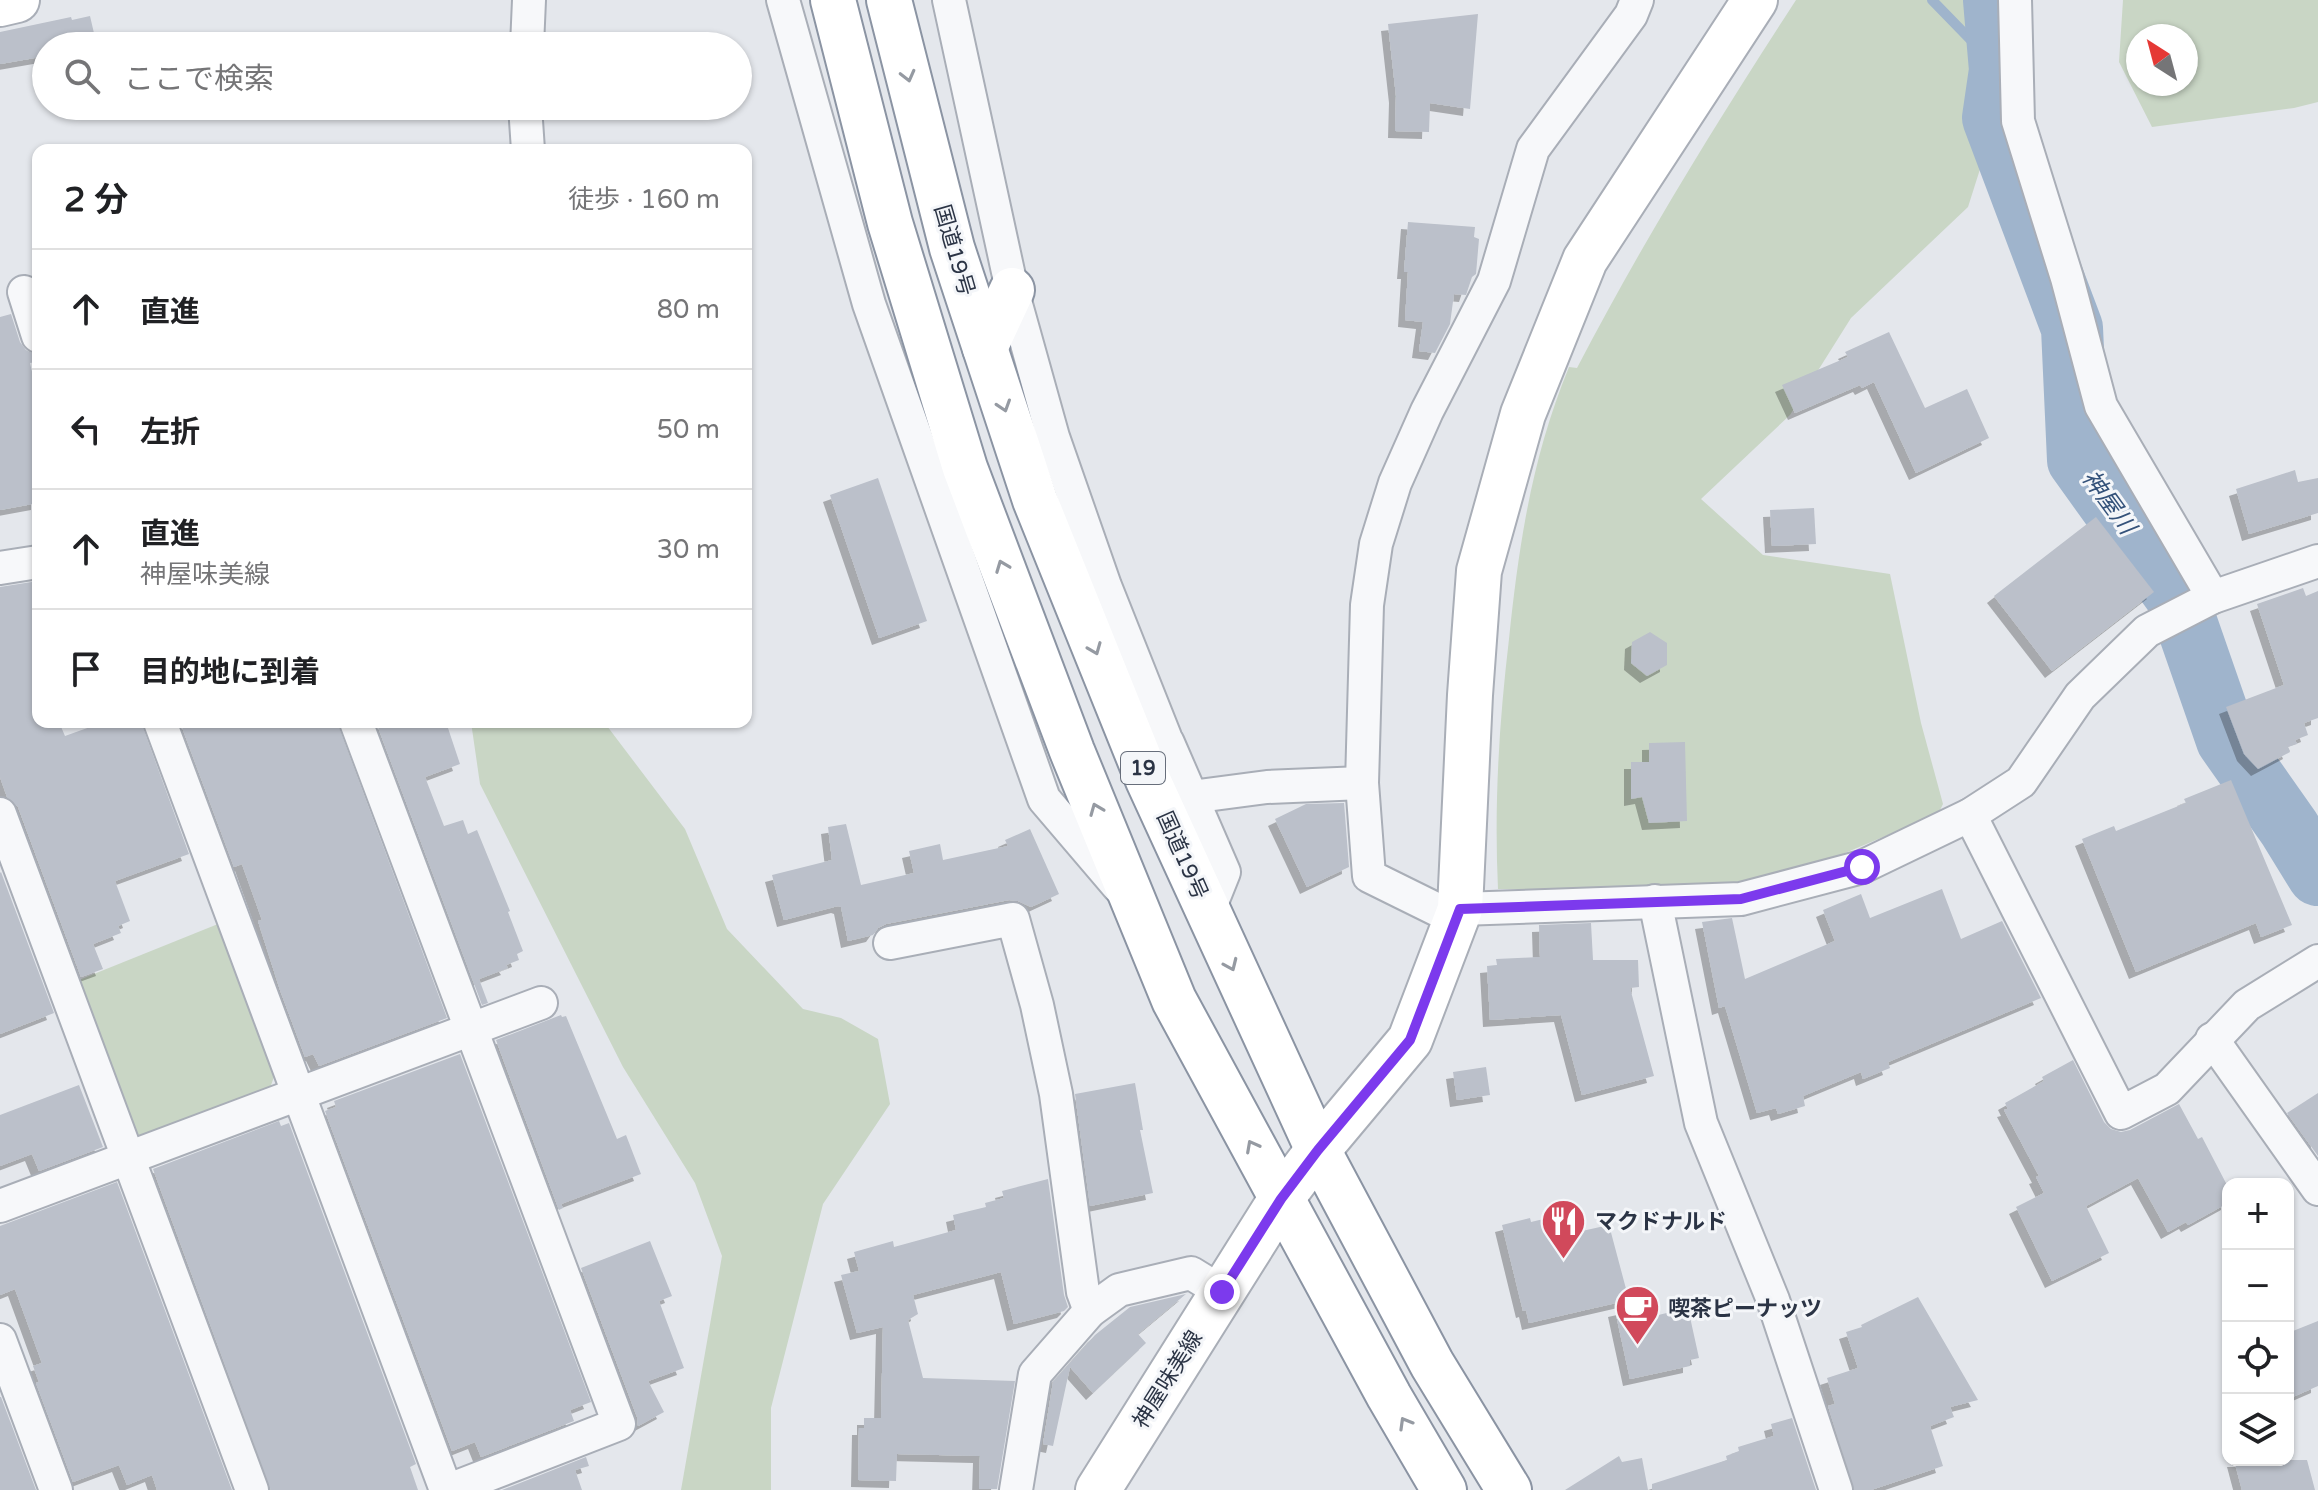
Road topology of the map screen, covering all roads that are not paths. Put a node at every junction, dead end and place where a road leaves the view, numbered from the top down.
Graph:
1 (17, 0) edge
2 (529, 0) edge
3 (783, 0) edge
4 (833, 0) edge
5 (889, 0) edge
6 (949, 0) edge
7 (1637, 0) edge
8 (1755, 0) edge
9 (2015, 0) edge
10 (0, 4) edge
11 (528, 32) edge
12 (526, 120) edge
13 (528, 144) edge
14 (1012, 290) junction
15 (24, 292) dead end
16 (32, 317) edge
17 (985, 348) junction
18 (32, 563) edge
19 (2316, 566) edge
20 (0, 568) edge
21 (2213, 597) junction
22 (162, 728) edge
23 (358, 728) edge
24 (1362, 783) junction
25 (1177, 802) junction
26 (0, 814) edge
27 (1970, 815) junction
28 (1655, 901) junction
29 (1136, 908) junction
30 (1458, 914) junction
31 (890, 943) dead end
32 (2318, 961) edge
33 (541, 1003) dead end
34 (469, 1029) junction
35 (2212, 1039) junction
36 (299, 1094) junction
37 (1318, 1150) junction
38 (128, 1158) junction
39 (2318, 1189) edge
40 (1281, 1199) junction
41 (0, 1206) edge
42 (1222, 1292) junction
43 (1090, 1311) junction
44 (0, 1340) edge
45 (56, 1490) edge
46 (252, 1490) edge
47 (448, 1490) edge
48 (1016, 1490) edge
49 (1098, 1490) edge
50 (1444, 1490) edge
51 (1509, 1490) edge
52 (1836, 1490) edge

1 - 10 main road
2 - 11 street
3 - 29 street
29 -> 4 main road, 19
5 -> 17 main road, 国道19号 / 19
6 - 14 street
7 - 24 street
8 - 30 main road, 神屋味美線
9 - 21 street
12 - 13 street
14 - 17 main road
14 - 25 street
15 - 16 street
17 -> 25 main road, 国道19号 / 19
18 - 20 street
19 - 21 street
21 - 27 street
22 - 36 street
23 - 34 street
24 - 25 street
24 - 30 street
25 -> 37 main road, 国道19号 / 19
26 - 38 street
27 - 28 street
27 - 35 street
28 - 30 street
28 - 52 street
40 -> 29 main road, 19
30 - 37 main road, 神屋味美線
31 - 43 street
32 - 35 street
33 - 34 street
34 - 36 street
34 - 47 street
35 - 39 street
36 - 38 street
36 - 47 street
37 - 40 main road, 神屋味美線
37 - 51 main road, 国道19号 / 19
38 - 41 street
38 - 46 street
40 - 42 main road, 神屋味美線
50 -> 40 main road, 19
42 - 43 street
42 - 49 main road, 神屋味美線
43 - 48 street
44 - 45 street

